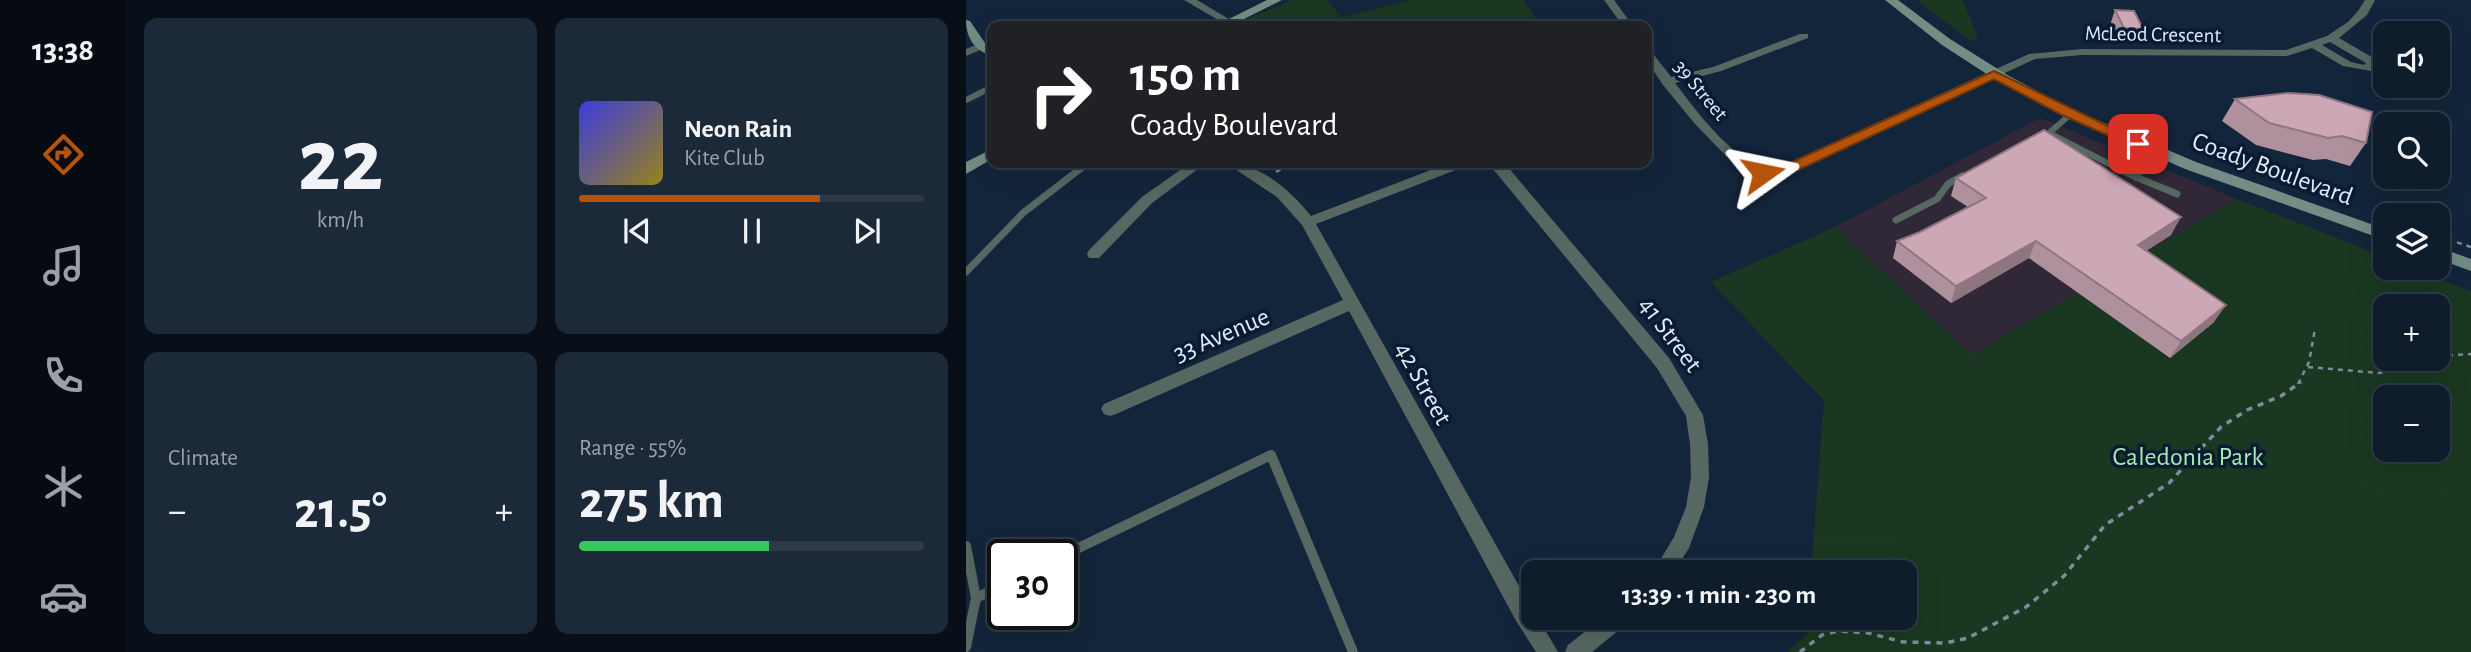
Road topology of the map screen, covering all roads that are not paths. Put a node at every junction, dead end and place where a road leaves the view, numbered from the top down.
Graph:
1 (1189, 0) edge
2 (1276, 0) edge
3 (1609, 0) edge
4 (1891, 0) edge
5 (2370, 0) edge
6 (1220, 21) edge
7 (1231, 21) edge
8 (1624, 21) edge
9 (966, 24) edge
10 (1804, 36) dead end
11 (2331, 38) junction
12 (2315, 45) junction
13 (987, 49) edge
14 (966, 53) edge
15 (1652, 60) edge
16 (1994, 75) junction
17 (1667, 82) junction
18 (987, 90) edge
19 (966, 100) edge
20 (2071, 114) junction
21 (2049, 133) junction
22 (2039, 138) edge
23 (2155, 151) junction
24 (987, 156) edge
25 (1082, 168) edge
26 (1192, 168) edge
27 (1242, 168) edge
28 (1448, 168) edge
29 (1501, 168) edge
30 (966, 169) edge
31 (1972, 171) edge
32 (2136, 177) junction
33 (2177, 194) dead end
34 (1896, 220) dead end
35 (1308, 222) junction
36 (2373, 231) edge
37 (1094, 254) dead end
38 (2450, 257) edge
39 (2471, 265) edge
40 (966, 272) edge
41 (1352, 303) junction
42 (1110, 409) dead end
43 (966, 546) edge
44 (1078, 548) edge
45 (1671, 560) edge
46 (987, 593) edge
47 (976, 598) junction
48 (1603, 630) edge
49 (966, 647) edge
50 (1353, 652) edge
51 (1548, 652) edge
52 (1575, 652) edge

1 - 6 street
2 - 7 main road
3 - 8 street
4 - 16 main road, Coady Boulevard
5 - 11 street, McLeod Crescent
9 - 13 main road
10 - 17 street
11 - 12 street, McLeod Crescent
11 - 12 street
12 - 16 street, McLeod Crescent
13 - 14 street
15 - 17 street, 39 Street
16 - 17 street, 39 Street
16 - 20 main road, Coady Boulevard
18 - 19 lane
20 - 21 lane
20 - 23 main road, Coady Boulevard
21 - 22 lane
21 - 32 lane
23 - 32 lane
23 - 36 main road, Coady Boulevard
24 - 30 main road
25 - 40 lane
26 - 37 street
27 - 35 street, 42 Street
28 - 35 street
29 - 45 street, 41 Street
31 - 34 lane
32 - 33 lane
35 - 41 street, 42 Street
38 - 39 main road
41 - 42 street, 33 Avenue
41 - 51 street, 42 Street
43 - 47 lane
44 - 50 lane
46 - 47 lane
47 - 49 lane
48 - 52 street

